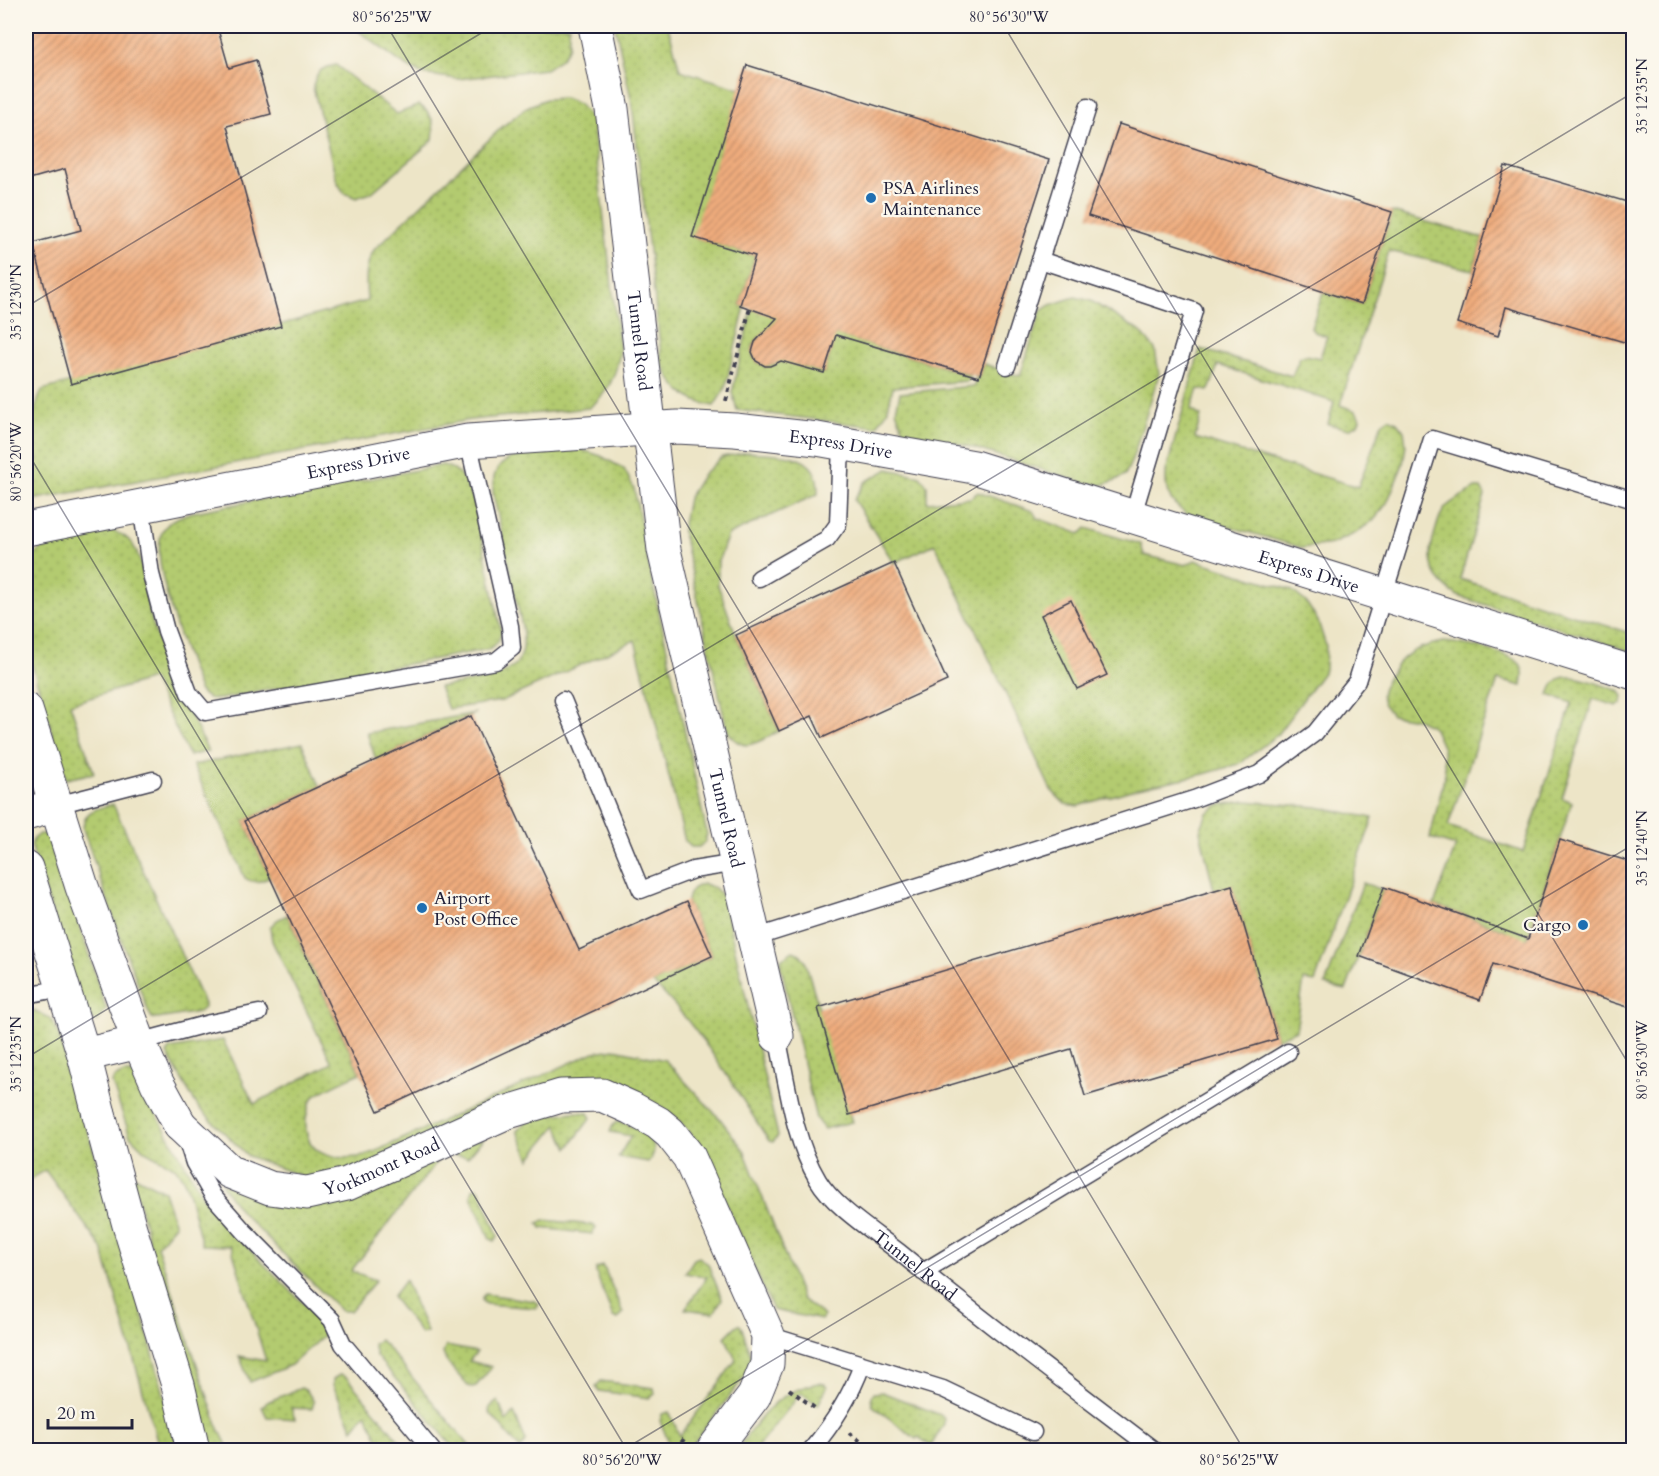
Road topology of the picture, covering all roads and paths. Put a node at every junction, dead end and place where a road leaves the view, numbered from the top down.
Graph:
1 (595, 26) edge
2 (1088, 108) dead end
3 (1040, 260) junction
4 (750, 308) dead end
5 (1007, 366) dead end
6 (651, 428) junction
7 (718, 429) junction
8 (468, 441) junction
9 (841, 444) junction
10 (1634, 500) edge
11 (141, 505) junction
12 (1132, 518) junction
13 (26, 529) edge
14 (759, 578) dead end
15 (1384, 596) junction
16 (1634, 673) edge
17 (563, 700) dead end
18 (26, 710) edge
19 (153, 780) dead end
20 (57, 805) junction
21 (26, 814) edge
22 (737, 863) junction
23 (26, 868) edge
24 (754, 938) junction
25 (63, 988) junction
26 (26, 995) edge
27 (259, 1013) dead end
28 (777, 1036) joint
29 (139, 1042) junction
30 (1288, 1052) dead end
31 (84, 1056) junction
32 (180, 1125) junction
33 (923, 1272) junction
34 (768, 1335) junction
35 (862, 1365) junction
36 (1033, 1432) dead end
37 (193, 1450) edge
38 (432, 1450) edge
39 (712, 1450) edge
40 (811, 1450) edge
41 (1154, 1450) edge

1 - 6 street, Tunnel Road
2 - 3 lane
3 - 5 lane
3 - 12 lane
4 - 7 path
6 - 7 street, Express Drive
6 - 8 street, Express Drive
6 - 22 street, Tunnel Road
7 - 9 street, Express Drive
8 - 11 street, Express Drive
8 - 11 lane
9 - 12 street, Express Drive
9 - 14 lane
10 - 15 lane
11 - 13 street, Express Drive
12 - 15 street, Express Drive
15 - 16 street, Express Drive
15 - 24 lane
17 - 22 lane
18 - 20 street, Yorkmont Road
19 - 20 lane
20 - 21 street
20 - 29 street, Yorkmont Road
22 - 24 street, Tunnel Road
23 - 25 street
24 - 28 street, Tunnel Road
25 - 26 lane
25 - 31 street
27 - 29 lane
28 - 33 lane, Tunnel Road
29 - 31 street
29 - 32 street, Yorkmont Road
30 - 33 lane
31 - 37 street
32 - 34 street, Yorkmont Road
32 - 38 lane
33 - 41 lane, Tunnel Road
34 - 35 lane
34 - 39 street, Yorkmont Road
35 - 36 lane
35 - 40 lane

